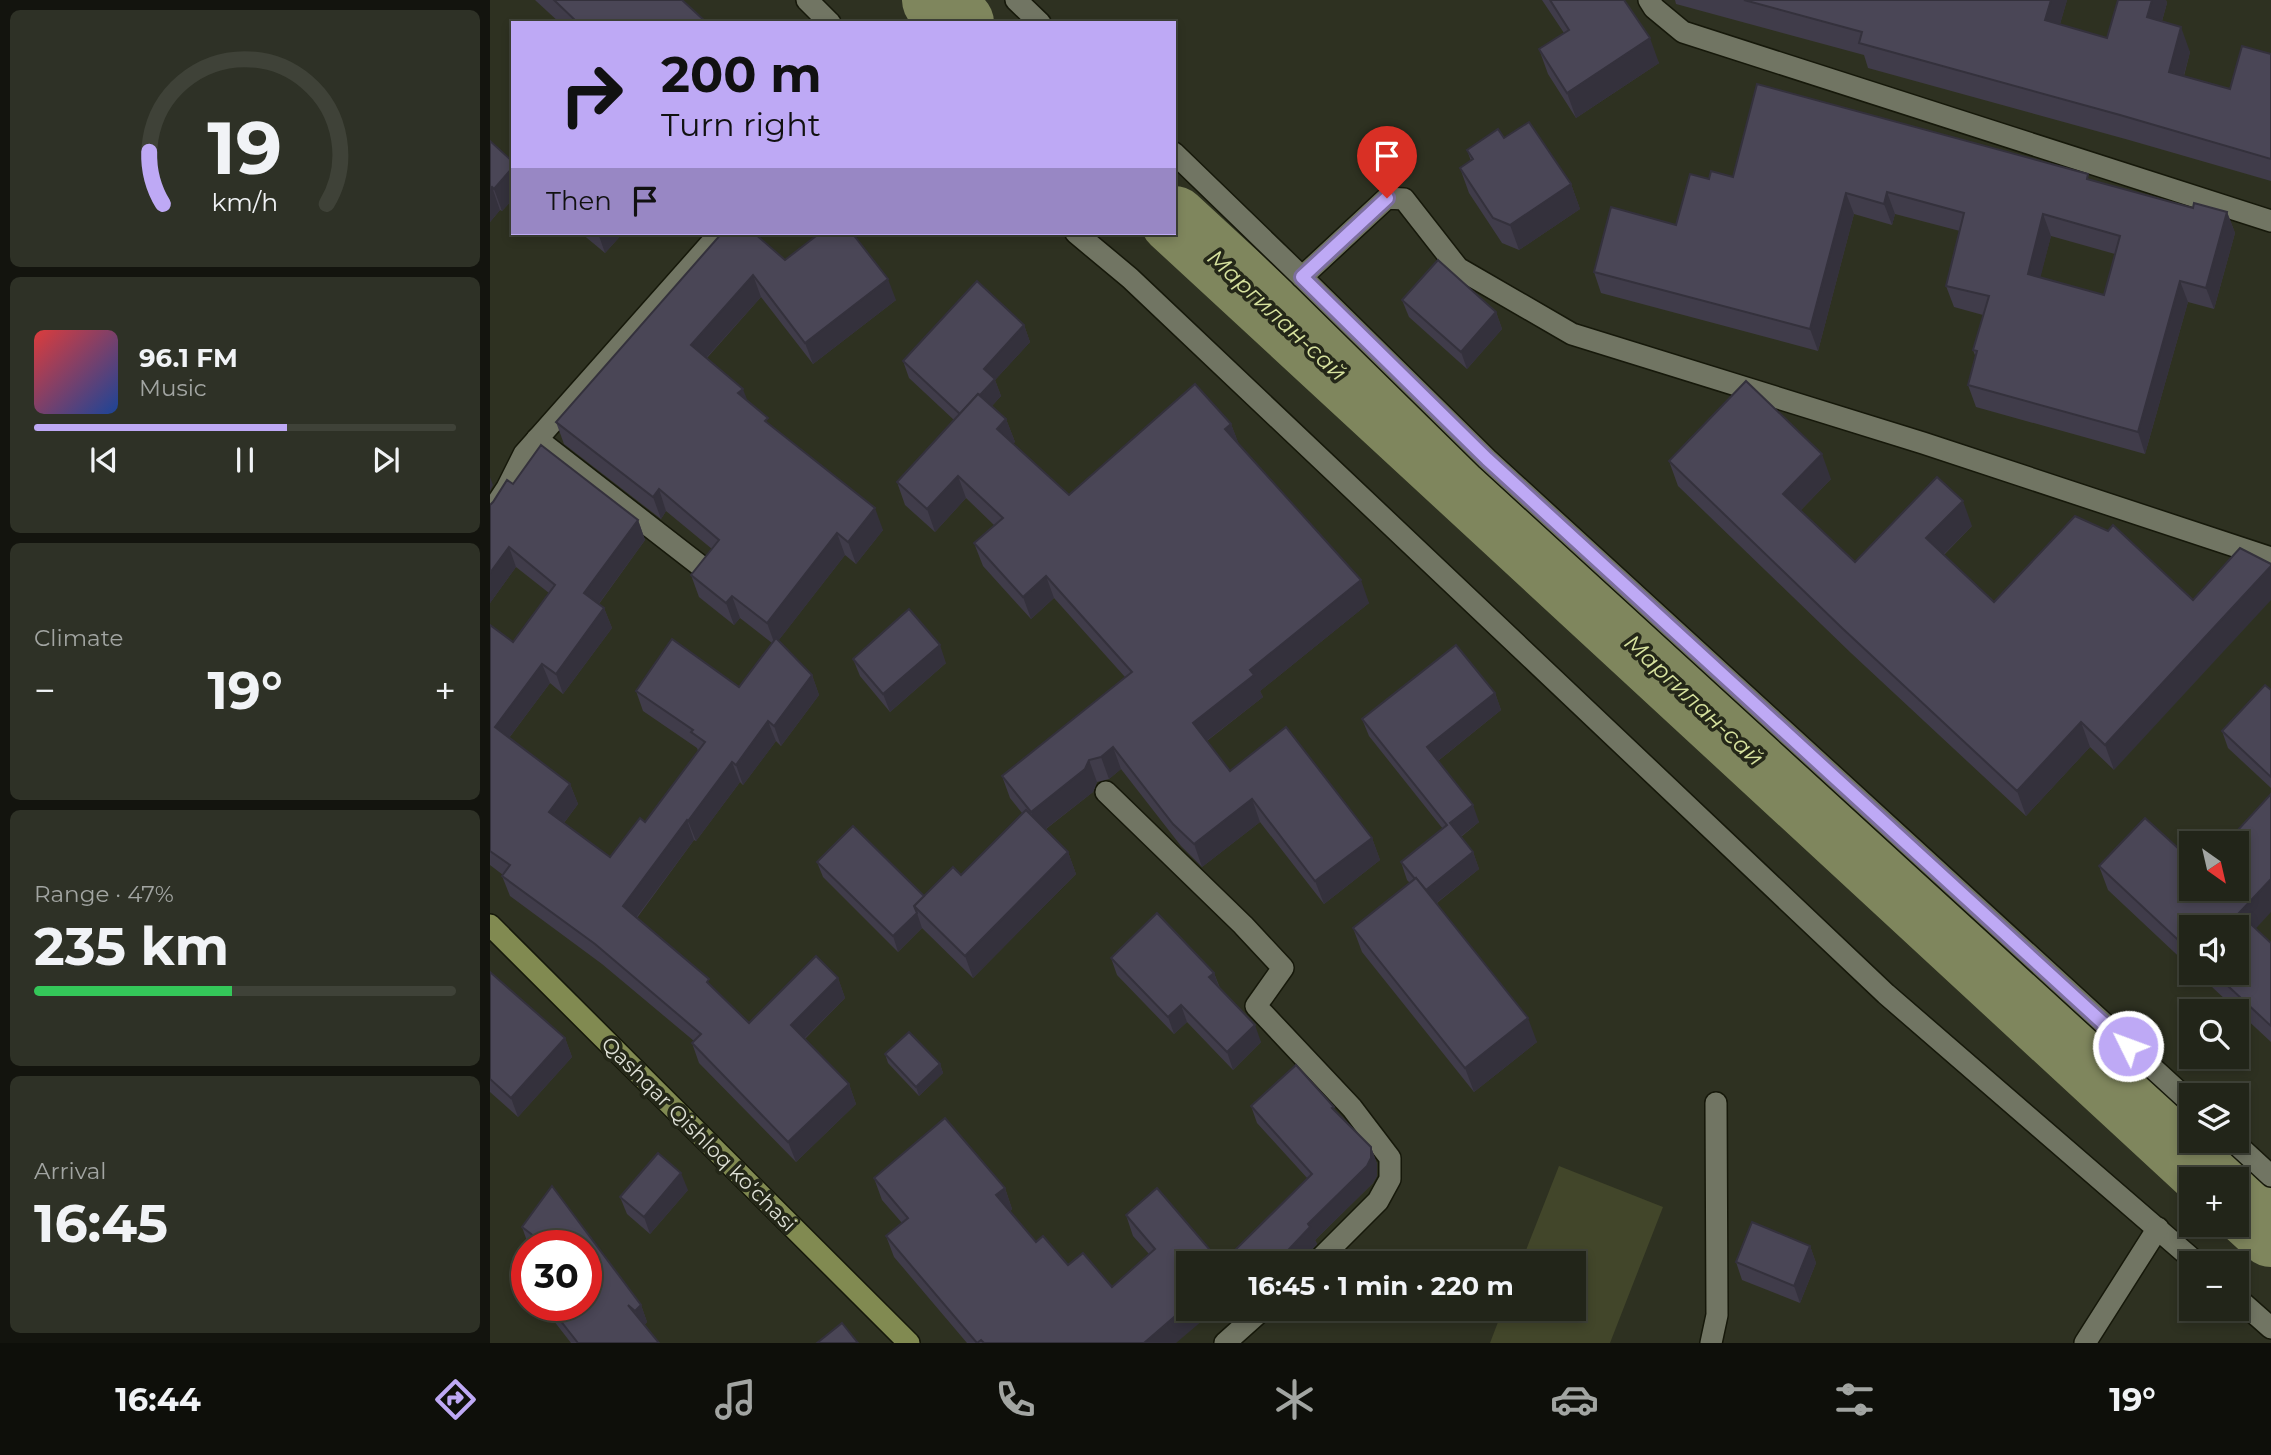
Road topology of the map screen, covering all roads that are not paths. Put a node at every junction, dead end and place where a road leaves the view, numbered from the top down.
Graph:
1 (807, 0) edge
2 (1016, 0) edge
3 (1649, 0) edge
4 (1667, 8) edge
5 (828, 21) edge
6 (1038, 21) edge
7 (1176, 155) edge
8 (2271, 221) edge
9 (718, 235) edge
10 (1078, 235) edge
11 (1302, 277) junction
12 (537, 439) junction
13 (490, 473) edge
14 (507, 488) junction
15 (490, 514) edge
16 (2271, 558) edge
17 (698, 564) edge
18 (1106, 792) dead end
19 (490, 925) edge
20 (2179, 1092) edge
21 (1716, 1103) dead end
22 (2246, 1153) edge
23 (2271, 1176) edge
24 (2158, 1228) junction
25 (1328, 1251) edge
26 (2184, 1251) edge
27 (2249, 1309) edge
28 (1250, 1321) edge
29 (2271, 1328) edge
30 (909, 1343) edge
31 (1225, 1343) edge
32 (1711, 1343) edge
33 (2085, 1343) edge

1 - 5 street
2 - 6 street
3 - 4 street
4 - 8 street
7 - 11 street
9 - 12 street
10 - 24 street
11 - 16 street
11 - 20 street
12 - 14 street
12 - 17 street
13 - 14 street
14 - 15 street
18 - 25 street
19 - 30 main road, Qashqar Qishloq koʻchasi
21 - 32 street
22 - 23 street
24 - 26 street
24 - 33 street
27 - 29 street
28 - 31 street

